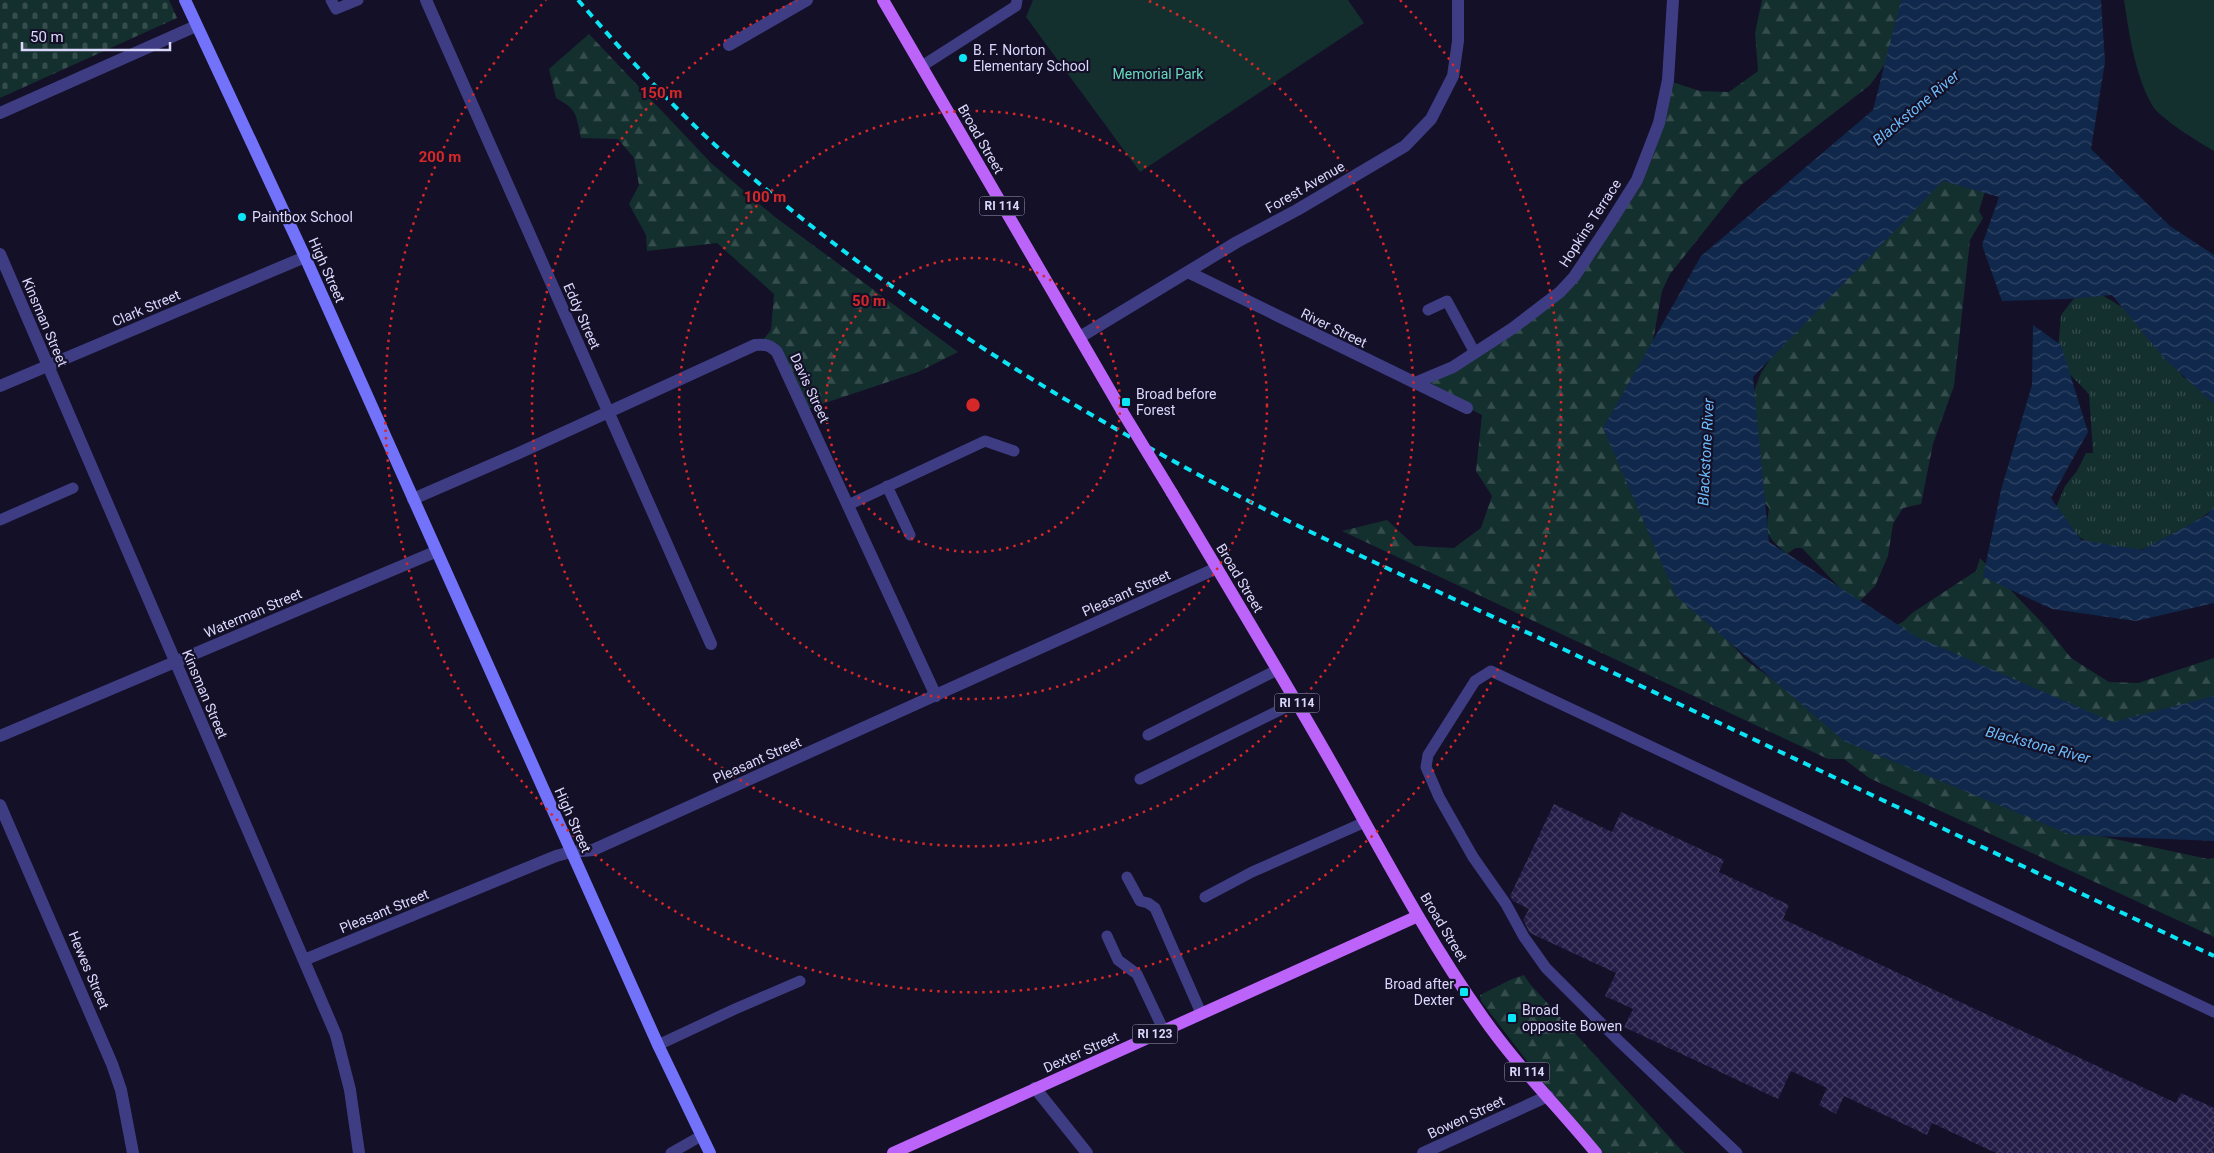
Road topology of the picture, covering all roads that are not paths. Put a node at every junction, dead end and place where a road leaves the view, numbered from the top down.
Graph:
1 (185, 0) edge
2 (331, 0) edge
3 (358, 0) edge
4 (426, 0) edge
5 (807, 0) edge
6 (883, 0) edge
7 (1017, 0) edge
8 (1458, 0) edge
9 (1673, 0) edge
10 (196, 26) junction
11 (729, 45) dead end
12 (922, 66) junction
13 (0, 113) edge
14 (0, 254) edge
15 (305, 257) junction
16 (1188, 272) junction
17 (1428, 310) dead end
18 (1080, 337) junction
19 (1475, 352) junction
20 (47, 366) junction
21 (1415, 383) junction
22 (0, 386) edge
23 (1467, 408) dead end
24 (608, 413) junction
25 (1014, 451) dead end
26 (888, 486) junction
27 (73, 488) dead end
28 (413, 499) junction
29 (848, 505) junction
30 (0, 520) edge
31 (910, 535) dead end
32 (435, 552) junction
33 (1217, 568) junction
34 (711, 644) dead end
35 (175, 662) junction
36 (1277, 670) junction
37 (936, 696) junction
38 (1296, 702) junction
39 (1148, 735) dead end
40 (0, 736) edge
41 (1140, 779) dead end
42 (0, 805) edge
43 (1365, 822) junction
44 (571, 852) junction
45 (1127, 877) dead end
46 (1205, 897) dead end
47 (1418, 916) junction
48 (1107, 936) dead end
49 (304, 960) junction
50 (800, 981) dead end
51 (2214, 1012) edge
52 (1202, 1014) junction
53 (1164, 1031) junction
54 (658, 1045) junction
55 (1035, 1088) junction
56 (1548, 1096) junction
57 (701, 1136) junction
58 (133, 1153) edge
59 (359, 1153) edge
60 (671, 1153) edge
61 (710, 1153) edge
62 (893, 1153) edge
63 (1087, 1153) edge
64 (1423, 1153) edge
65 (1596, 1153) edge
66 (1737, 1153) edge

1 - 10 street, High Street
2 - 3 lane
4 - 24 street, Eddy Street
5 - 11 street
6 - 12 main road, Broad Street / RI 114
7 - 12 lane
8 - 16 street, Forest Avenue
9 - 19 street, Hopkins Terrace
10 - 13 street
10 - 15 street, High Street
12 - 18 main road, Broad Street / RI 114
14 - 20 street, Kinsman Street
15 - 20 street, Clark Street
15 - 28 street, High Street
16 - 18 street, Forest Avenue
16 - 21 street, River Street
17 - 19 lane
18 - 33 main road, Broad Street / RI 114, bridge
19 - 21 street, Hopkins Terrace
20 - 22 street, Clark Street
20 - 35 street, Kinsman Street
21 - 23 street, River Street
24 - 28 street, Davis Street
24 - 29 street, Davis Street
24 - 34 street, Eddy Street
25 - 26 lane
26 - 29 lane
26 - 31 lane
27 - 30 lane
28 - 32 street, High Street
29 - 37 street, Davis Street
32 - 35 street, Waterman Street
32 - 44 street, High Street
33 - 36 main road, Broad Street / RI 114
33 - 37 street, Pleasant Street
35 - 40 street, Waterman Street
35 - 49 street, Kinsman Street
36 - 38 main road, Broad Street / RI 114
36 - 39 lane
37 - 44 street, Pleasant Street
38 - 41 lane
38 - 43 main road, Broad Street / RI 114
42 - 58 street, Hewes Street
43 - 46 lane
43 - 47 main road, Broad Street / RI 114
44 - 49 street, Pleasant Street
44 - 54 street, High Street
45 - 52 lane
47 - 52 main road, Dexter Street / RI 123
47 - 56 main road, Broad Street / RI 114
48 - 53 lane
49 - 59 street, Kinsman Street
50 - 54 lane
51 - 66 lane
52 - 53 main road, Dexter Street / RI 123
53 - 55 main road, Dexter Street / RI 123
54 - 57 street, High Street
55 - 62 main road, Dexter Street / RI 123
55 - 63 street
56 - 64 street, Bowen Street
56 - 65 main road, Broad Street / RI 114
57 - 60 lane
57 - 61 street, High Street

